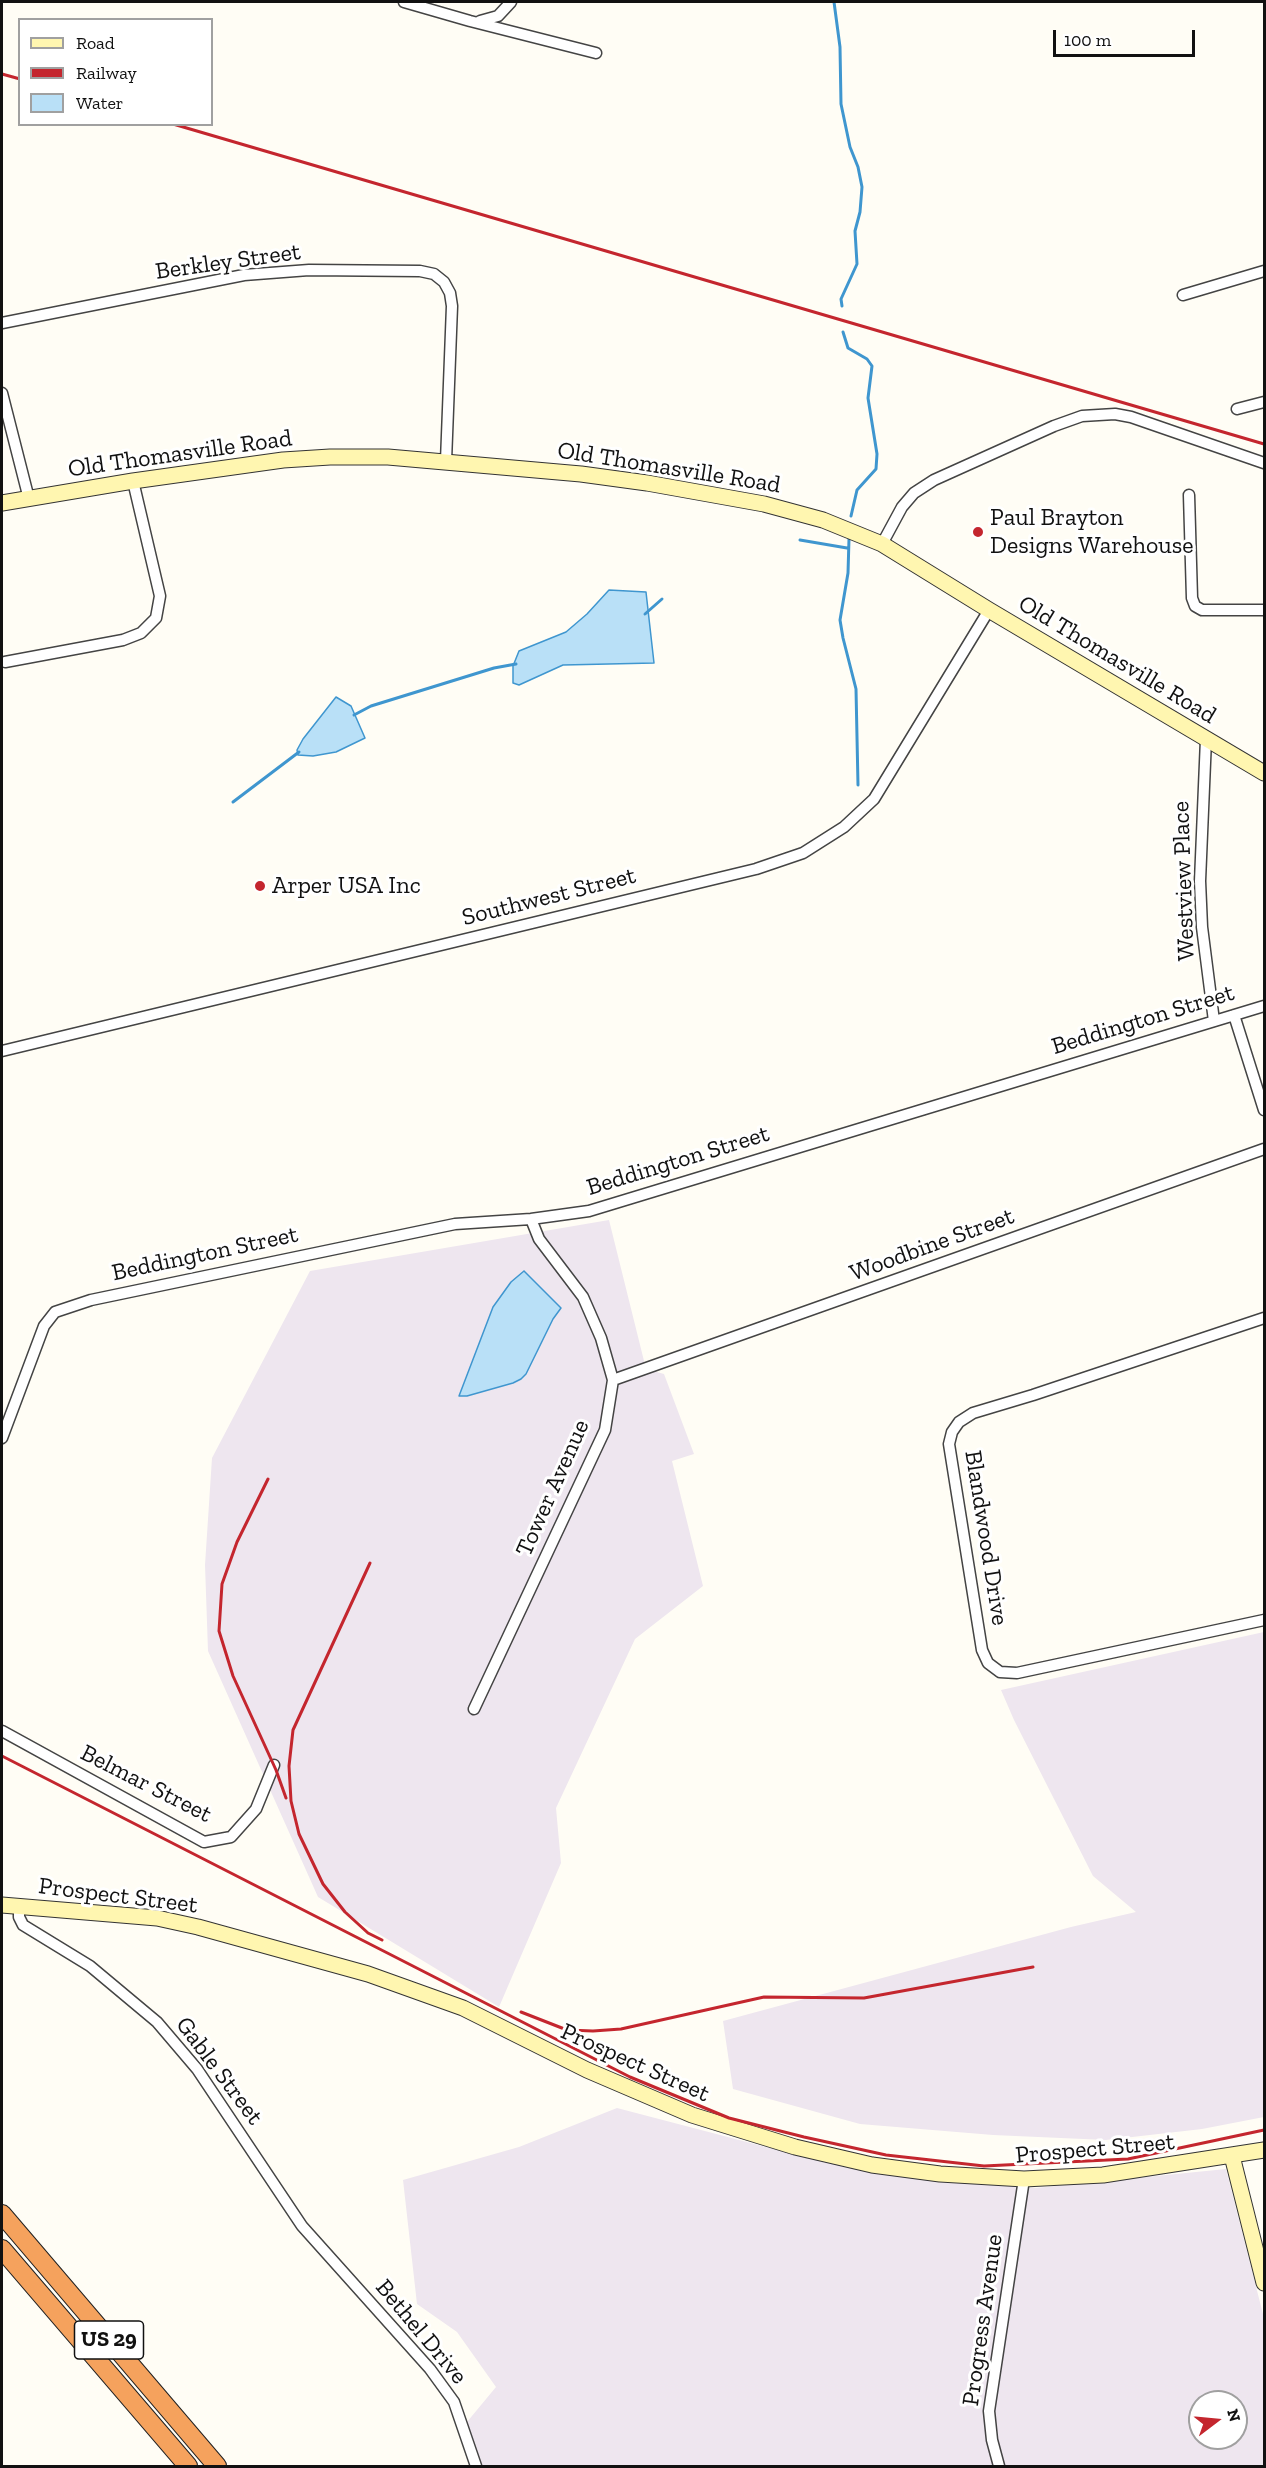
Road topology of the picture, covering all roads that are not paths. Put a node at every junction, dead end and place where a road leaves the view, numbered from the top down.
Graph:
1 (404, 2) edge
2 (511, 2) edge
3 (478, 22) junction
4 (596, 53) dead end
5 (1264, 271) edge
6 (1183, 295) dead end
7 (2, 324) edge
8 (2, 393) edge
9 (1264, 402) edge
10 (1237, 409) dead end
11 (446, 461) junction
12 (1264, 463) edge
13 (133, 481) junction
14 (1189, 495) dead end
15 (30, 499) junction
16 (2, 503) edge
17 (882, 544) junction
18 (989, 610) junction
19 (1264, 610) edge
20 (5, 662) dead end
21 (1206, 739) junction
22 (1264, 773) edge
23 (1264, 1006) edge
24 (1234, 1015) junction
25 (1214, 1021) junction
26 (2, 1051) edge
27 (1264, 1110) edge
28 (1264, 1149) edge
29 (531, 1220) junction
30 (1264, 1318) edge
31 (613, 1380) junction
32 (2, 1438) edge
33 (1264, 1620) edge
34 (474, 1709) dead end
35 (2, 1731) edge
36 (274, 1765) dead end
37 (2, 1905) edge
38 (19, 1907) junction
39 (1264, 2150) edge
40 (1232, 2156) junction
41 (1024, 2180) junction
42 (2, 2214) edge
43 (311, 2238) joint
44 (2, 2249) edge
45 (1264, 2283) edge
46 (188, 2466) edge
47 (217, 2466) edge
48 (476, 2466) edge
49 (999, 2466) edge

1 - 3 street
2 - 3 street
3 - 4 street
5 - 6 street
7 - 11 street, Berkley Street
8 - 15 street
9 - 10 street
11 - 13 street, Old Thomasville Road
11 - 17 street, Old Thomasville Road
12 - 17 street
13 - 15 street, Old Thomasville Road
13 - 20 street
14 - 19 street
15 - 16 street, Old Thomasville Road
17 - 18 street, Old Thomasville Road
18 - 21 street, Old Thomasville Road
18 - 26 street, Southwest Street
21 - 22 street, Old Thomasville Road
21 - 25 street, Westview Place
23 - 24 street, Beddington Street
24 - 25 street, Beddington Street
24 - 27 street
25 - 29 street, Beddington Street
28 - 31 street, Woodbine Street
29 - 31 street, Tower Avenue
29 - 32 street, Beddington Street
30 - 33 street, Blandwood Drive
31 - 34 street, Tower Avenue
35 - 36 street, Belmar Street
37 - 38 street, Prospect Street
38 - 41 street, Prospect Street
38 - 43 street, Gable Street
39 - 40 street, Prospect Street
40 - 41 street, Prospect Street
40 - 45 street
41 - 49 street, Progress Avenue
42 - 47 highway, US 29
43 - 48 street, Bethel Drive
44 - 46 highway, US 29

